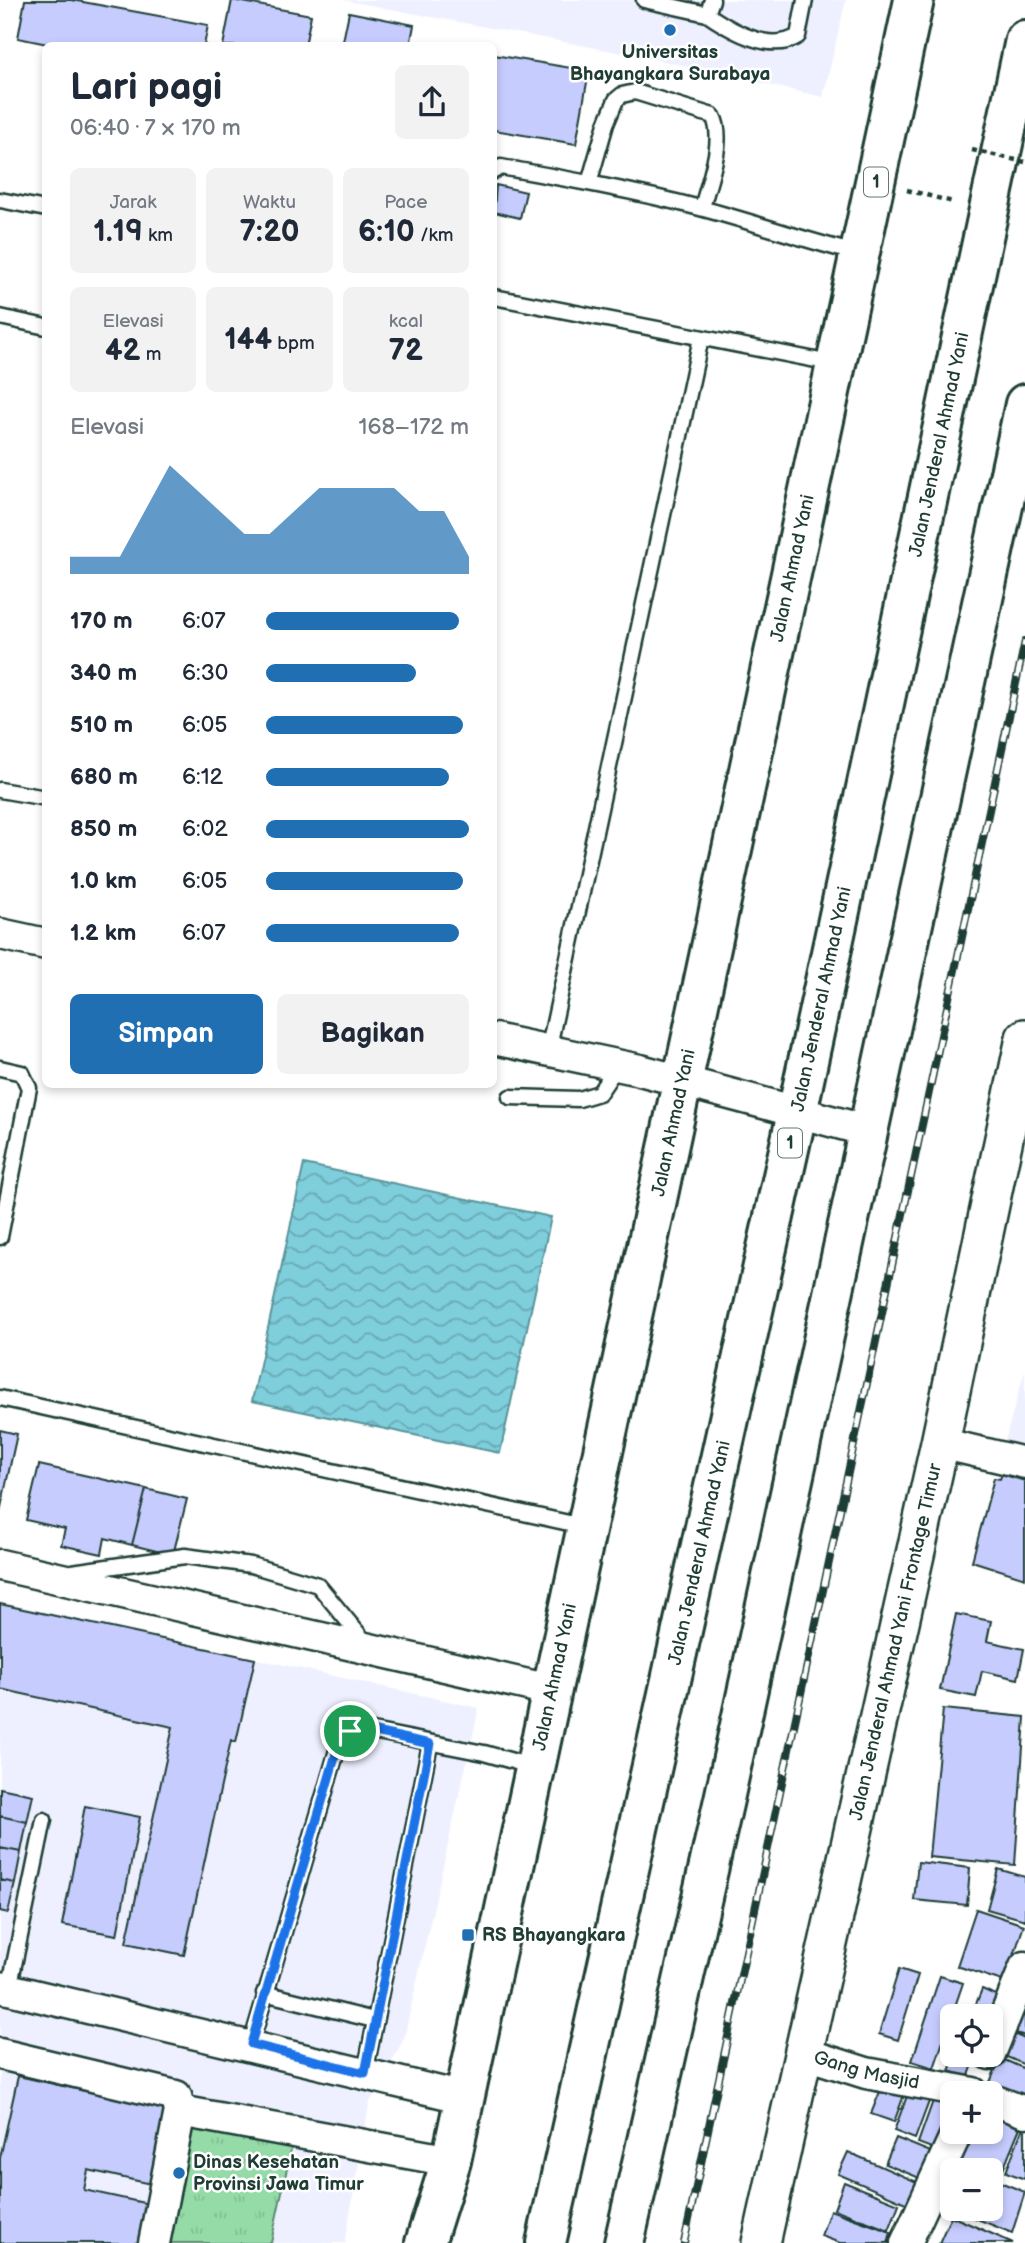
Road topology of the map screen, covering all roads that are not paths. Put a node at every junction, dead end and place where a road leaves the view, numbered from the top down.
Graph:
1 (644, 0) edge
2 (805, 0) edge
3 (914, 0) edge
4 (709, 7) edge
5 (1025, 40) edge
6 (497, 169) edge
7 (589, 183) junction
8 (0, 201) edge
9 (42, 208) edge
10 (702, 208) junction
11 (861, 254) junction
12 (497, 298) edge
13 (0, 317) edge
14 (42, 326) edge
15 (701, 338) junction
16 (838, 365) junction
17 (1025, 404) edge
18 (0, 790) edge
19 (42, 796) edge
20 (0, 934) edge
21 (42, 943) edge
22 (1025, 1038) edge
23 (497, 1040) edge
24 (548, 1051) junction
25 (618, 1065) junction
26 (0, 1068) edge
27 (684, 1082) junction
28 (510, 1097) dead end
29 (789, 1111) junction
30 (868, 1131) junction
31 (0, 1237) edge
32 (0, 1398) edge
33 (940, 1443) junction
34 (1025, 1464) edge
35 (587, 1527) junction
36 (0, 1565) edge
37 (46, 1576) junction
38 (369, 1647) junction
39 (550, 1690) junction
40 (430, 1744) junction
41 (535, 1768) junction
42 (44, 1820) dead end
43 (1025, 1966) edge
44 (4, 1988) edge
45 (264, 1993) junction
46 (374, 2021) junction
47 (1003, 2021) edge
48 (251, 2044) junction
49 (803, 2053) junction
50 (0, 2054) edge
51 (365, 2073) junction
52 (940, 2087) edge
53 (465, 2098) junction
54 (1003, 2104) edge
55 (180, 2111) junction
56 (1025, 2112) edge
57 (951, 2144) edge
58 (451, 2161) junction
59 (154, 2243) edge
60 (425, 2243) edge
61 (546, 2243) edge
62 (624, 2243) edge
63 (761, 2243) edge
64 (906, 2243) edge

1 - 4 lane
2 - 4 lane
3 - 11 highway, Jalan Ahmad Yani / 1
5 - 29 highway, Jalan Jenderal Ahmad Yani / 1
6 - 7 lane
7 - 10 lane
7 - 10 lane
8 - 9 lane
10 - 11 lane
11 - 16 highway, Jalan Ahmad Yani / 1
12 - 15 lane
13 - 14 lane
15 - 16 lane
15 - 24 lane
16 - 27 highway, Jalan Ahmad Yani / 1
17 - 30 highway
18 - 19 lane
20 - 21 street
22 - 33 street, Jalan Jenderal Ahmad Yani Frontage Timur
23 - 24 street
24 - 25 street
25 - 27 street
25 - 28 lane
26 - 31 lane
27 - 29 street
27 - 35 highway, Jalan Ahmad Yani / 1
29 - 30 street
29 - 61 highway, Jalan Jenderal Ahmad Yani / 1
30 - 62 highway
32 - 35 lane
33 - 34 street
33 - 49 street, Jalan Jenderal Ahmad Yani Frontage Timur
35 - 39 highway, Jalan Ahmad Yani / 1
36 - 37 street
37 - 38 street
37 - 38 lane
38 - 39 street
39 - 41 highway, Jalan Ahmad Yani / 1
40 - 41 lane
40 - 45 lane
40 - 46 lane
41 - 53 highway, Jalan Ahmad Yani / 1
42 - 44 lane
43 - 47 street
44 - 48 street
45 - 46 lane
45 - 48 lane
46 - 51 lane
48 - 51 street
49 - 52 street, Gang Masjid
49 - 63 street, Jalan Jenderal Ahmad Yani Frontage Timur
50 - 55 street
51 - 53 street
53 - 58 highway, Jalan Ahmad Yani / 1
54 - 56 street
55 - 58 street
55 - 59 street
57 - 64 street
58 - 60 highway, Jalan Ahmad Yani / 1

